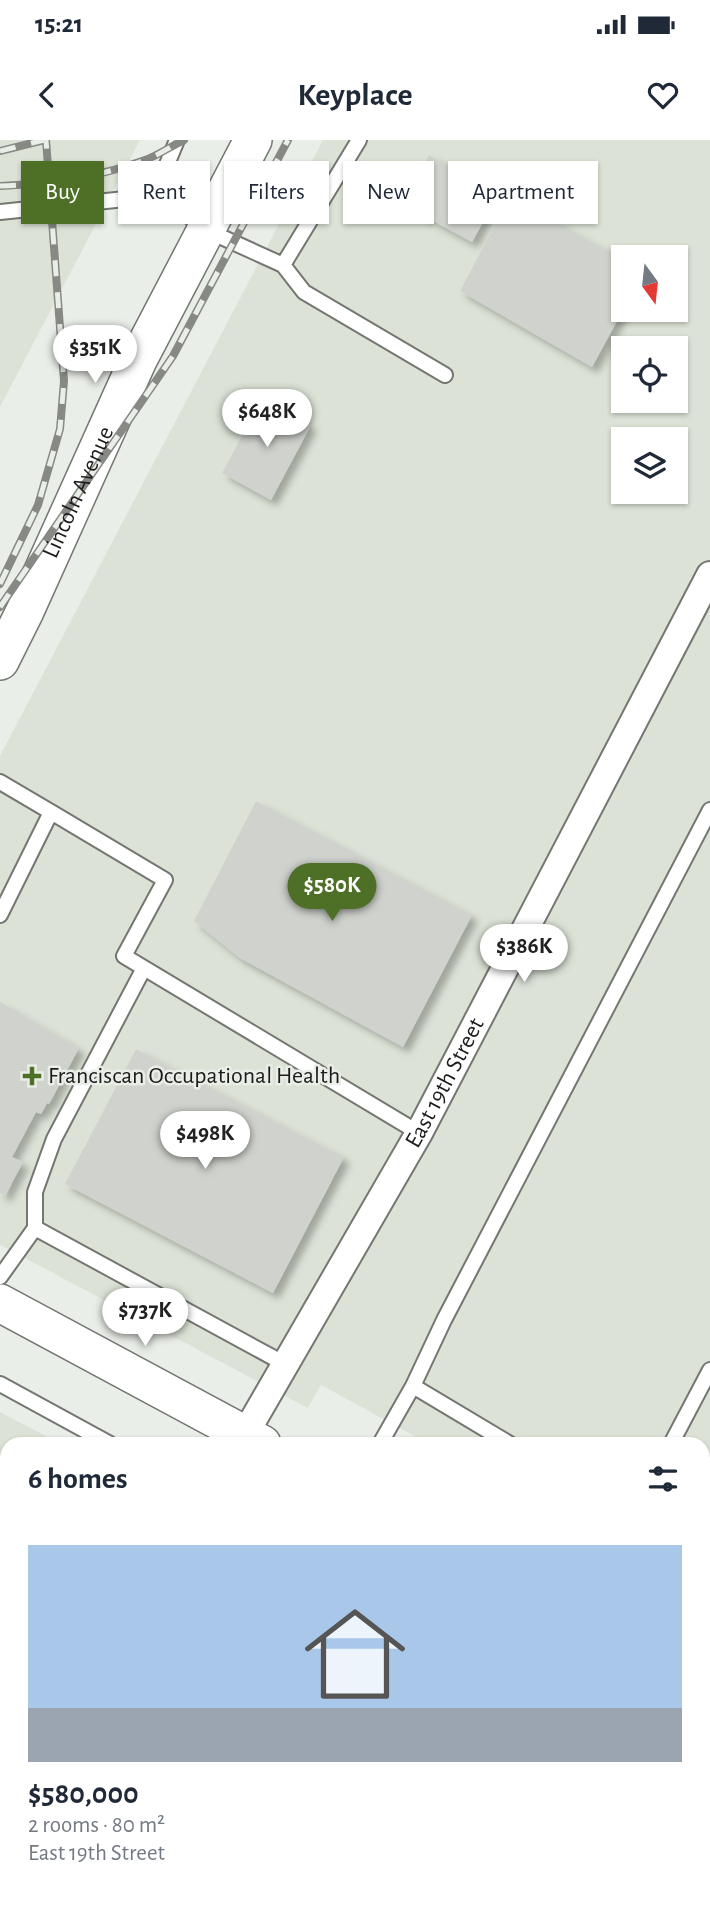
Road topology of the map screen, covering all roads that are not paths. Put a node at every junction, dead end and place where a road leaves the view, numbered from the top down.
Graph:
1 (177, 140) edge
2 (253, 140) edge
3 (359, 140) edge
4 (168, 161) edge
5 (118, 200) edge
6 (0, 212) edge
7 (199, 224) edge
8 (206, 230) junction
9 (283, 265) junction
10 (445, 375) dead end
11 (710, 575) edge
12 (0, 661) edge
13 (0, 782) edge
14 (710, 810) edge
15 (51, 812) junction
16 (0, 915) edge
17 (144, 968) junction
18 (419, 1133) junction
19 (35, 1228) junction
20 (0, 1277) edge
21 (0, 1303) edge
22 (285, 1364) junction
23 (710, 1370) edge
24 (0, 1384) edge
25 (414, 1386) junction
26 (97, 1437) edge
27 (249, 1437) edge
28 (254, 1437) edge
29 (384, 1437) edge
30 (498, 1437) edge
31 (675, 1437) edge

1 - 4 lane
2 - 8 street, Lincoln Avenue
3 - 9 lane
5 - 6 lane
7 - 8 lane
8 - 9 lane
8 - 12 street, Lincoln Avenue
9 - 10 lane
11 - 18 street, East 19th Street
13 - 15 lane
14 - 25 lane
15 - 16 lane
15 - 17 lane
17 - 18 lane
17 - 19 lane
18 - 22 street, East 19th Street
19 - 20 lane
19 - 22 lane
21 - 27 street
22 - 28 street, East 19th Street
23 - 31 lane
24 - 26 lane
25 - 29 lane
25 - 30 lane

